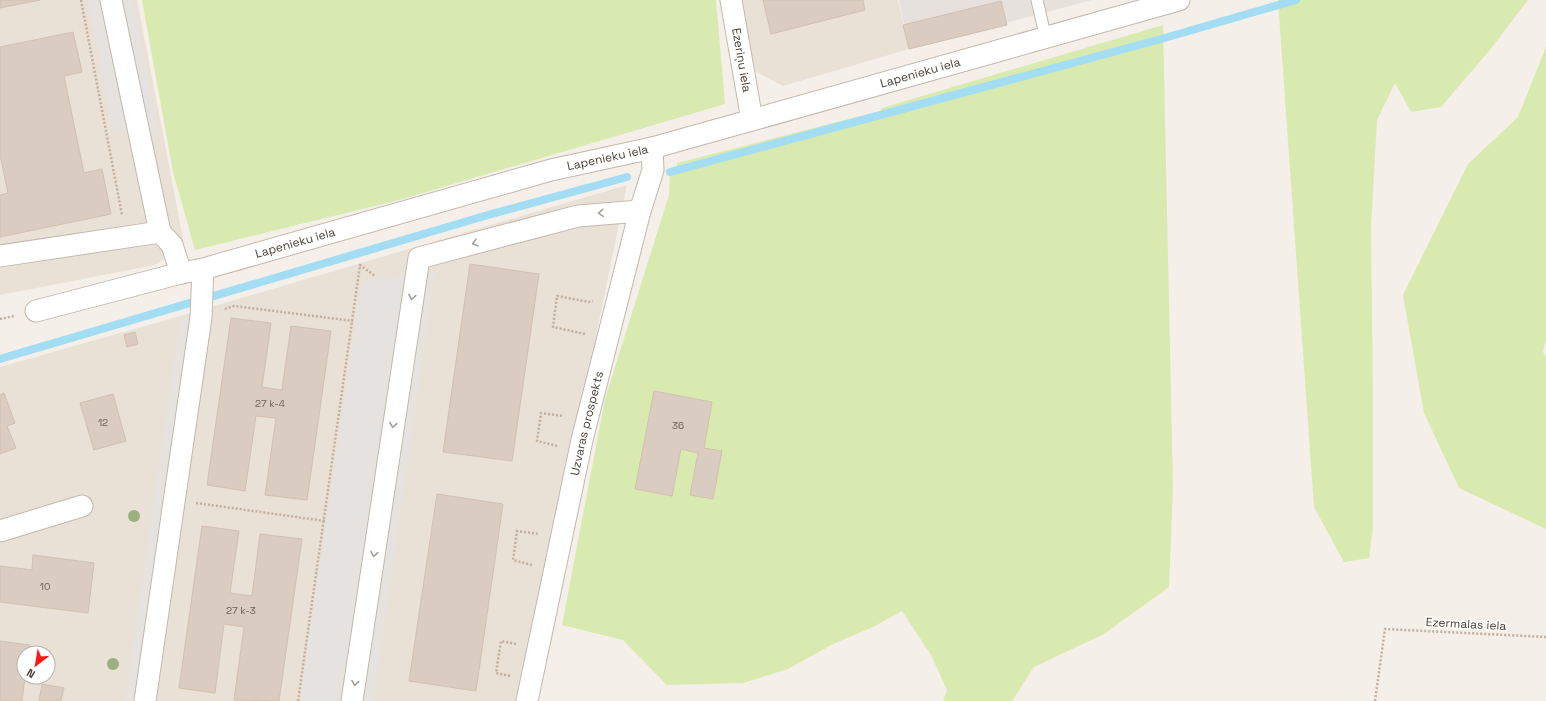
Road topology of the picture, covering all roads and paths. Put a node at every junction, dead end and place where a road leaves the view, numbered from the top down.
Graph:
1 (81, 0) edge
2 (111, 0) edge
3 (731, 0) edge
4 (1037, 0) edge
5 (1171, 1) edge
6 (1046, 39) junction
7 (752, 120) junction
8 (652, 148) junction
9 (640, 211) junction
10 (122, 216) dead end
11 (160, 232) junction
12 (0, 256) edge
13 (204, 269) junction
14 (181, 273) junction
15 (375, 276) dead end
16 (596, 301) dead end
17 (36, 311) dead end
18 (201, 317) junction
19 (353, 321) junction
20 (588, 340) dead end
21 (566, 415) dead end
22 (559, 448) dead end
23 (174, 500) junction
24 (82, 506) dead end
25 (325, 521) junction
26 (0, 531) edge
27 (544, 532) dead end
28 (536, 566) dead end
29 (1546, 637) edge
30 (520, 645) dead end
31 (514, 679) dead end
32 (145, 701) edge
33 (298, 701) edge
34 (352, 701) edge
35 (527, 701) edge
36 (1376, 701) edge

1 - 10 path
2 - 11 street
3 - 7 street, Ezeriņu iela
4 - 6 lane
5 - 6 street, Lapenieku iela
6 - 7 street, Lapenieku iela
7 - 8 street, Lapenieku iela
8 - 9 street, Uzvaras prospekts
8 - 13 street, Lapenieku iela
9 -> 34 street
9 - 35 street, Uzvaras prospekts
11 - 12 street
11 - 14 street
13 - 14 street, Lapenieku iela
13 - 18 street
14 - 17 street, Lapenieku iela
15 - 19 path
16 - 20 path
18 - 19 path
18 - 23 street
19 - 25 path
21 - 22 path
23 - 25 path
23 - 32 street
24 - 26 street
25 - 33 path
27 - 28 path
29 - 36 path, Ezermalas iela
30 - 31 path

